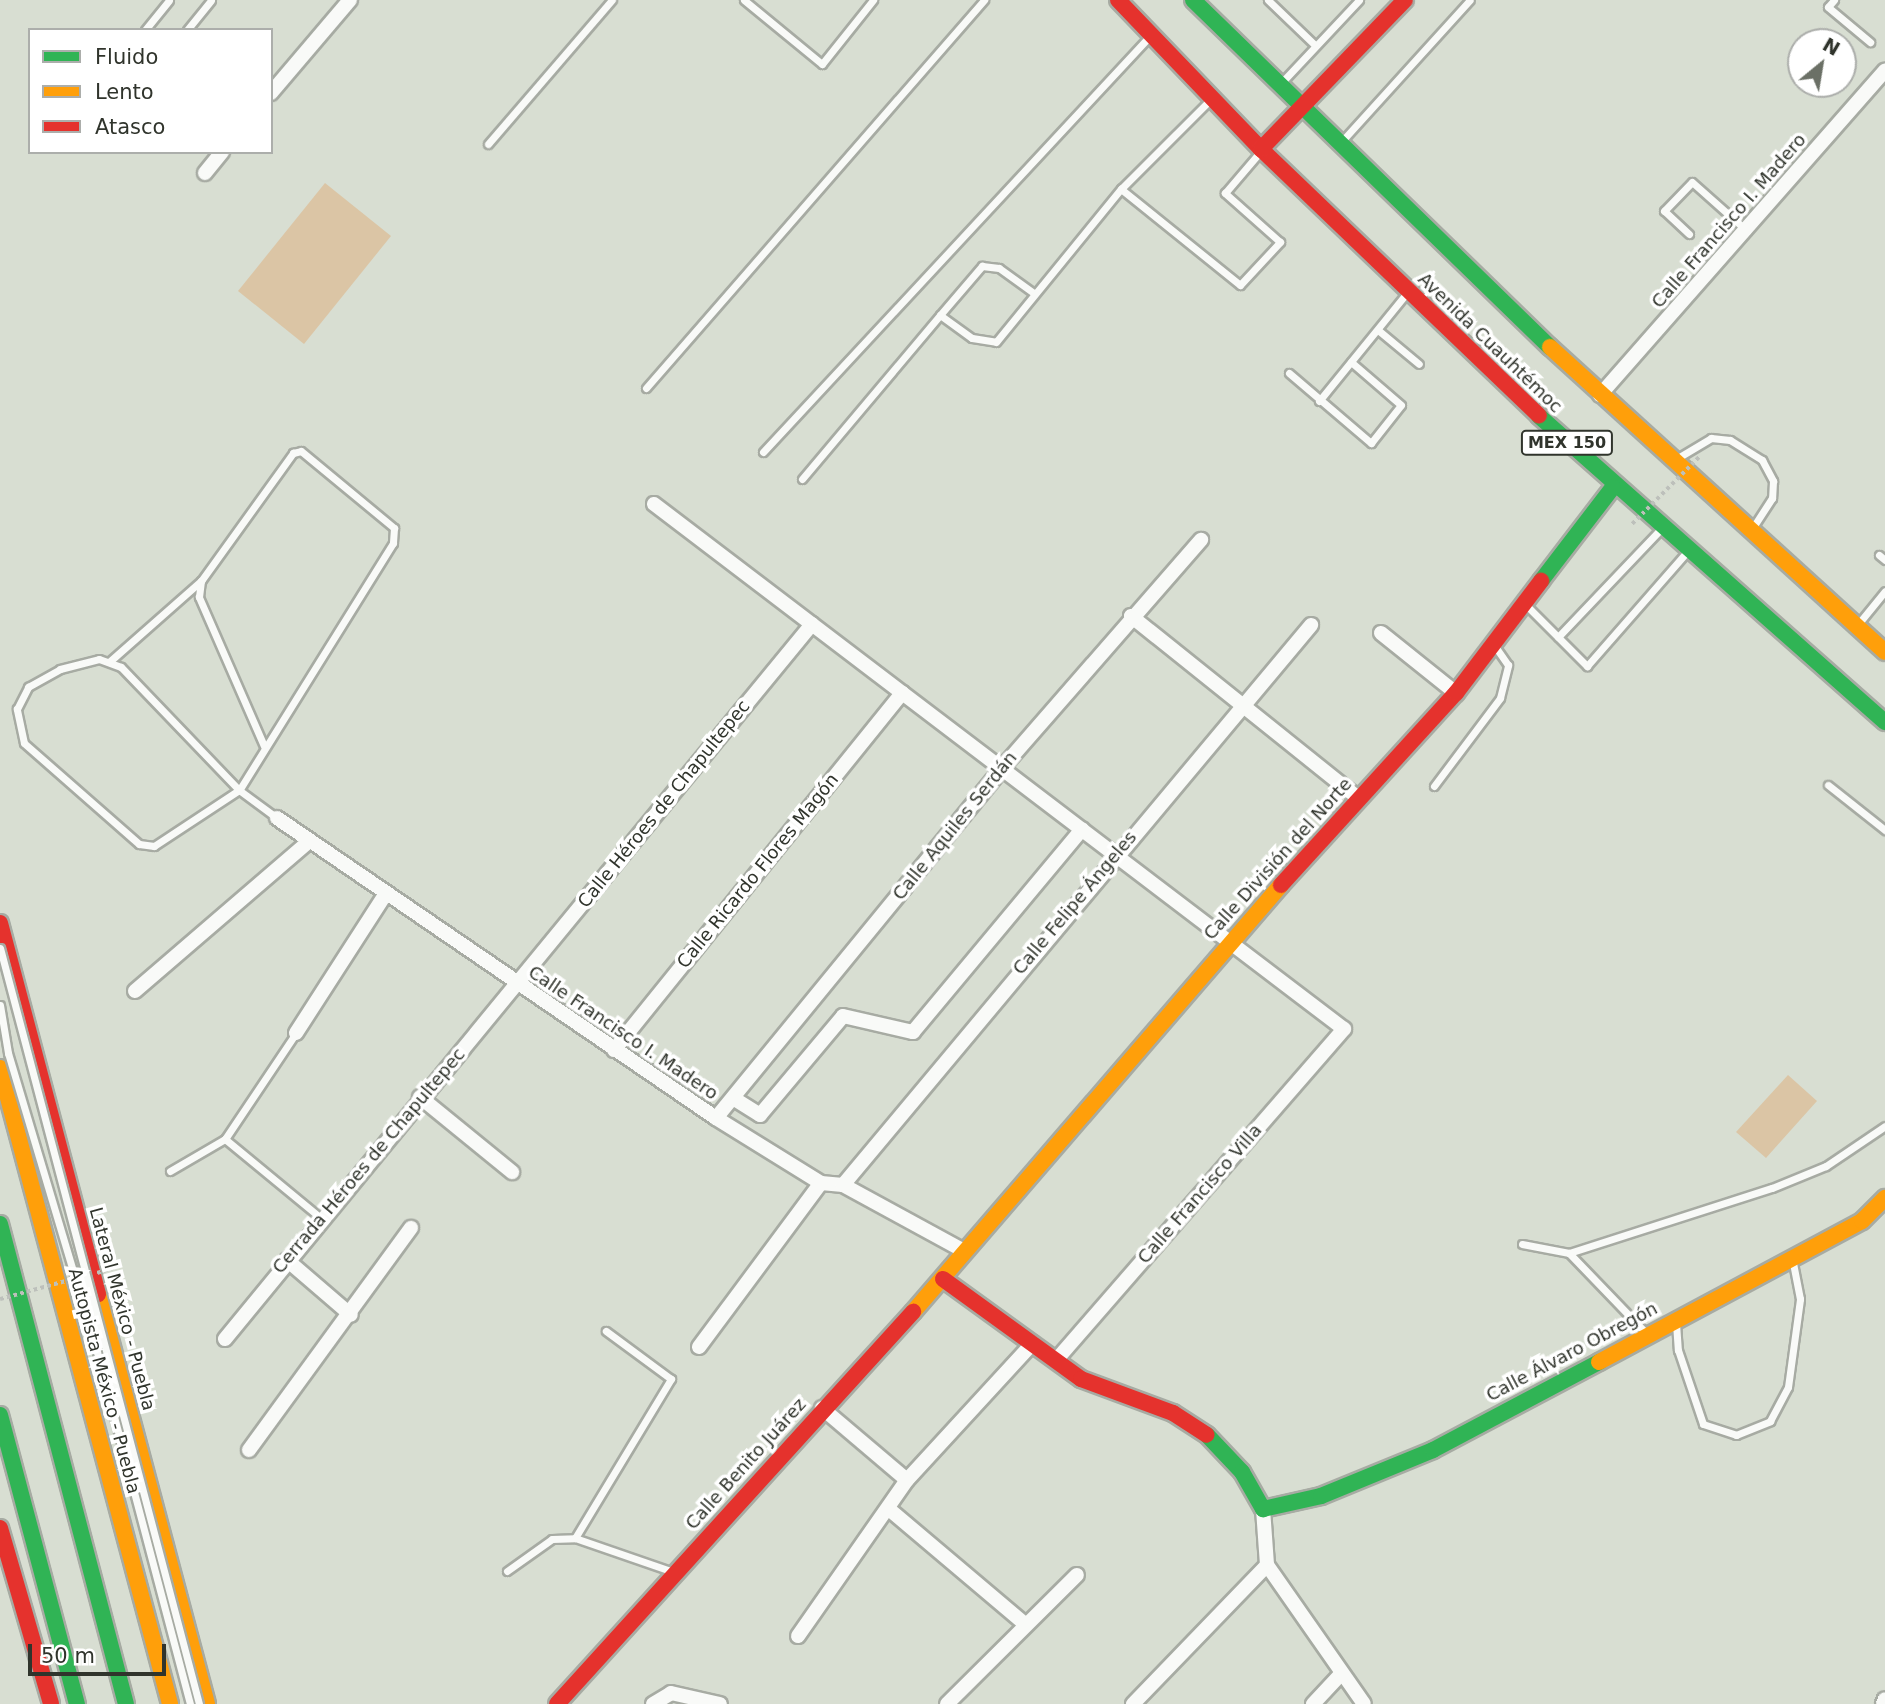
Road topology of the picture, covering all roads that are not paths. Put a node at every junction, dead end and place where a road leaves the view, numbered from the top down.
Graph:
1 (169, 0) edge
2 (211, 0) edge
3 (350, 0) edge
4 (612, 0) edge
5 (744, 0) edge
6 (873, 0) edge
7 (984, 0) edge
8 (1118, 0) edge
9 (1193, 0) edge
10 (1268, 0) edge
11 (1359, 0) edge
12 (1405, 0) edge
13 (1470, 0) edge
14 (1834, 0) edge
15 (147, 28) edge
16 (189, 28) edge
17 (1151, 35) junction
18 (1870, 42) dead end
19 (1316, 46) junction
20 (1885, 71) edge
21 (1278, 86) junction
22 (273, 91) edge
23 (1212, 98) junction
24 (1301, 109) junction
25 (488, 144) dead end
26 (1339, 144) junction
27 (1261, 149) junction
28 (220, 154) edge
29 (205, 173) dead end
30 (1121, 189) junction
31 (1747, 232) junction
32 (1689, 234) dead end
33 (1409, 291) junction
34 (1035, 294) junction
35 (940, 315) junction
36 (1378, 330) junction
37 (1352, 362) junction
38 (1419, 364) dead end
39 (1289, 373) dead end
40 (646, 388) dead end
41 (1601, 395) junction
42 (1319, 401) junction
43 (763, 452) dead end
44 (1674, 460) junction
45 (802, 479) dead end
46 (1613, 487) junction
47 (654, 504) dead end
48 (1660, 530) junction
49 (1751, 531) junction
50 (1201, 540) dead end
51 (1686, 553) junction
52 (201, 581) junction
53 (1885, 591) edge
54 (1525, 603) junction
55 (1130, 616) junction
56 (812, 624) junction
57 (1311, 625) dead end
58 (1856, 626) junction
59 (1381, 633) dead end
60 (1558, 637) junction
61 (1494, 644) junction
62 (1885, 652) edge
63 (108, 663) junction
64 (902, 693) junction
65 (1456, 694) junction
66 (1243, 703) junction
67 (1885, 722) edge
68 (264, 746) junction
69 (1002, 768) junction
70 (1828, 785) dead end
71 (1434, 786) dead end
72 (239, 790) junction
73 (1358, 798) junction
74 (277, 818) joint
75 (1082, 829) junction
76 (1885, 830) edge
77 (306, 844) junction
78 (1115, 854) junction
79 (385, 895) junction
80 (0, 923) edge
81 (1230, 941) junction
82 (0, 948) edge
83 (517, 985) junction
84 (135, 991) dead end
85 (0, 1005) edge
86 (296, 1033) joint
87 (614, 1050) junction
88 (0, 1068) edge
89 (420, 1097) junction
90 (733, 1098) junction
91 (716, 1118) junction
92 (1885, 1126) edge
93 (225, 1139) junction
94 (170, 1171) dead end
95 (512, 1172) dead end
96 (821, 1183) junction
97 (843, 1185) junction
98 (1885, 1198) edge
99 (321, 1218) junction
100 (0, 1224) edge
101 (411, 1228) dead end
102 (1521, 1244) dead end
103 (964, 1251) junction
104 (1569, 1253) junction
105 (1792, 1254) junction
106 (287, 1260) junction
107 (943, 1279) junction
108 (351, 1315) junction
109 (1676, 1318) junction
110 (606, 1331) dead end
111 (1646, 1334) junction
112 (225, 1339) dead end
113 (1033, 1343) junction
114 (699, 1347) dead end
115 (1056, 1360) junction
116 (822, 1408) junction
117 (0, 1415) edge
118 (249, 1450) dead end
119 (907, 1480) junction
120 (890, 1510) junction
121 (1263, 1510) junction
122 (0, 1528) edge
123 (575, 1538) junction
124 (1267, 1566) junction
125 (507, 1571) dead end
126 (675, 1572) junction
127 (1077, 1575) dead end
128 (1026, 1624) junction
129 (798, 1636) dead end
130 (1340, 1675) junction
131 (51, 1704) edge
132 (78, 1704) edge
133 (126, 1704) edge
134 (170, 1704) edge
135 (190, 1704) edge
136 (199, 1704) edge
137 (207, 1704) edge
138 (557, 1704) edge
139 (653, 1704) edge
140 (720, 1704) edge
141 (947, 1704) edge
142 (1133, 1704) edge
143 (1313, 1704) edge
144 (1364, 1704) edge

1 - 15 lane
2 - 16 lane
3 - 22 street
4 - 25 lane
5 - 6 lane
7 - 40 lane
8 - 17 main road, Avenida Cuauhtémoc / MEX 150
9 - 21 main road, MEX 150
10 - 19 lane
11 - 19 lane
12 - 24 main road
13 - 26 lane
14 - 18 lane
17 - 23 main road, Avenida Cuauhtémoc / MEX 150
17 - 43 lane
19 - 21 lane
20 - 31 street, Calle Francisco I. Madero
21 - 24 main road, MEX 150
23 - 27 main road, Avenida Cuauhtémoc / MEX 150
23 - 30 lane
24 - 26 main road, MEX 150
24 - 27 main road
26 - 41 main road, MEX 150
27 - 30 lane
27 - 33 main road, Avenida Cuauhtémoc / MEX 150
28 - 29 street
30 - 34 lane
31 - 32 lane
31 - 41 street, Calle Francisco I. Madero
33 - 36 lane
33 - 46 main road, Avenida Cuauhtémoc / MEX 150
34 - 35 lane
34 - 35 lane
35 - 45 lane
36 - 37 lane
36 - 38 lane
37 - 42 lane
37 - 42 lane
39 - 42 lane
41 - 44 main road, MEX 150
44 - 49 main road, MEX 150
44 - 49 lane
46 - 48 main road, Avenida Cuauhtémoc / MEX 150
46 - 54 main road, Calle División del Norte
47 - 56 street
48 - 51 main road, Avenida Cuauhtémoc / MEX 150
48 - 60 lane
49 - 58 main road, MEX 150
50 - 55 street, Calle Aquiles Serdán
51 - 60 lane
51 - 67 main road, Avenida Cuauhtémoc / MEX 150
52 - 63 lane
52 - 68 lane
52 - 68 lane
53 - 58 lane
54 - 60 lane
54 - 61 main road, Calle División del Norte
55 - 66 street
55 - 69 street, Calle Aquiles Serdán
56 - 64 street
56 - 83 street, Calle Héroes de Chapultepec
57 - 66 street, Calle Felipe Ángeles
58 - 62 main road, MEX 150
59 - 65 street
61 - 65 main road, Calle División del Norte
61 - 71 lane
63 - 72 lane
63 - 72 lane
64 - 69 street
64 - 87 street, Calle Ricardo Flores Magón
65 - 73 main road, Calle División del Norte
66 - 73 street
66 - 78 street, Calle Felipe Ángeles
68 - 72 lane
69 - 75 street
69 - 90 street, Calle Aquiles Serdán
70 - 76 lane
72 - 74 lane
73 - 81 main road, Calle División del Norte
74 - 77 street, Calle Francisco I. Madero
75 - 78 street
75 - 90 street
77 - 79 street, Calle Francisco I. Madero
77 - 84 street
78 - 81 street
78 - 97 street, Calle Felipe Ángeles
79 - 83 street, Calle Francisco I. Madero
79 - 86 street
80 - 137 main road, Lateral México - Puebla
81 - 103 main road, Calle División del Norte
81 - 115 street, Calle Francisco Villa
82 - 136 lane, bridge
83 - 87 street, Calle Francisco I. Madero
83 - 89 street, Cerrada Héroes de Chapultepec
85 - 135 lane, bridge
86 - 93 lane
87 - 91 street, Calle Francisco I. Madero
88 - 134 main road, Autopista México - Puebla
89 - 95 street
89 - 99 street, Cerrada Héroes de Chapultepec
90 - 91 street, Calle Aquiles Serdán
91 - 96 street, Calle Francisco I. Madero
92 - 104 lane
93 - 94 lane
93 - 99 lane
96 - 97 street, Calle Francisco I. Madero
96 - 114 street
97 - 103 street, Calle Francisco I. Madero
98 - 105 main road, Calle Álvaro Obregón
99 - 106 street, Cerrada Héroes de Chapultepec
100 - 133 main road
101 - 108 street
102 - 104 lane
103 - 107 main road, Calle Benito Juárez
104 - 111 lane
105 - 109 main road, Calle Álvaro Obregón
105 - 109 lane
106 - 108 street
106 - 112 street, Cerrada Héroes de Chapultepec
107 - 113 main road
107 - 116 main road, Calle Benito Juárez
108 - 118 street
109 - 111 main road, Calle Álvaro Obregón
110 - 123 lane
111 - 121 main road, Calle Álvaro Obregón
113 - 115 main road
113 - 119 street
115 - 121 main road
116 - 119 street
116 - 126 main road, Calle Benito Juárez
117 - 132 main road
119 - 120 street
120 - 128 street
120 - 129 street
121 - 124 street
122 - 131 main road
123 - 125 lane
123 - 126 lane
124 - 130 street
124 - 142 street
126 - 138 main road, Calle Benito Juárez
127 - 128 street
128 - 141 street
130 - 143 street
130 - 144 street
139 - 140 street

